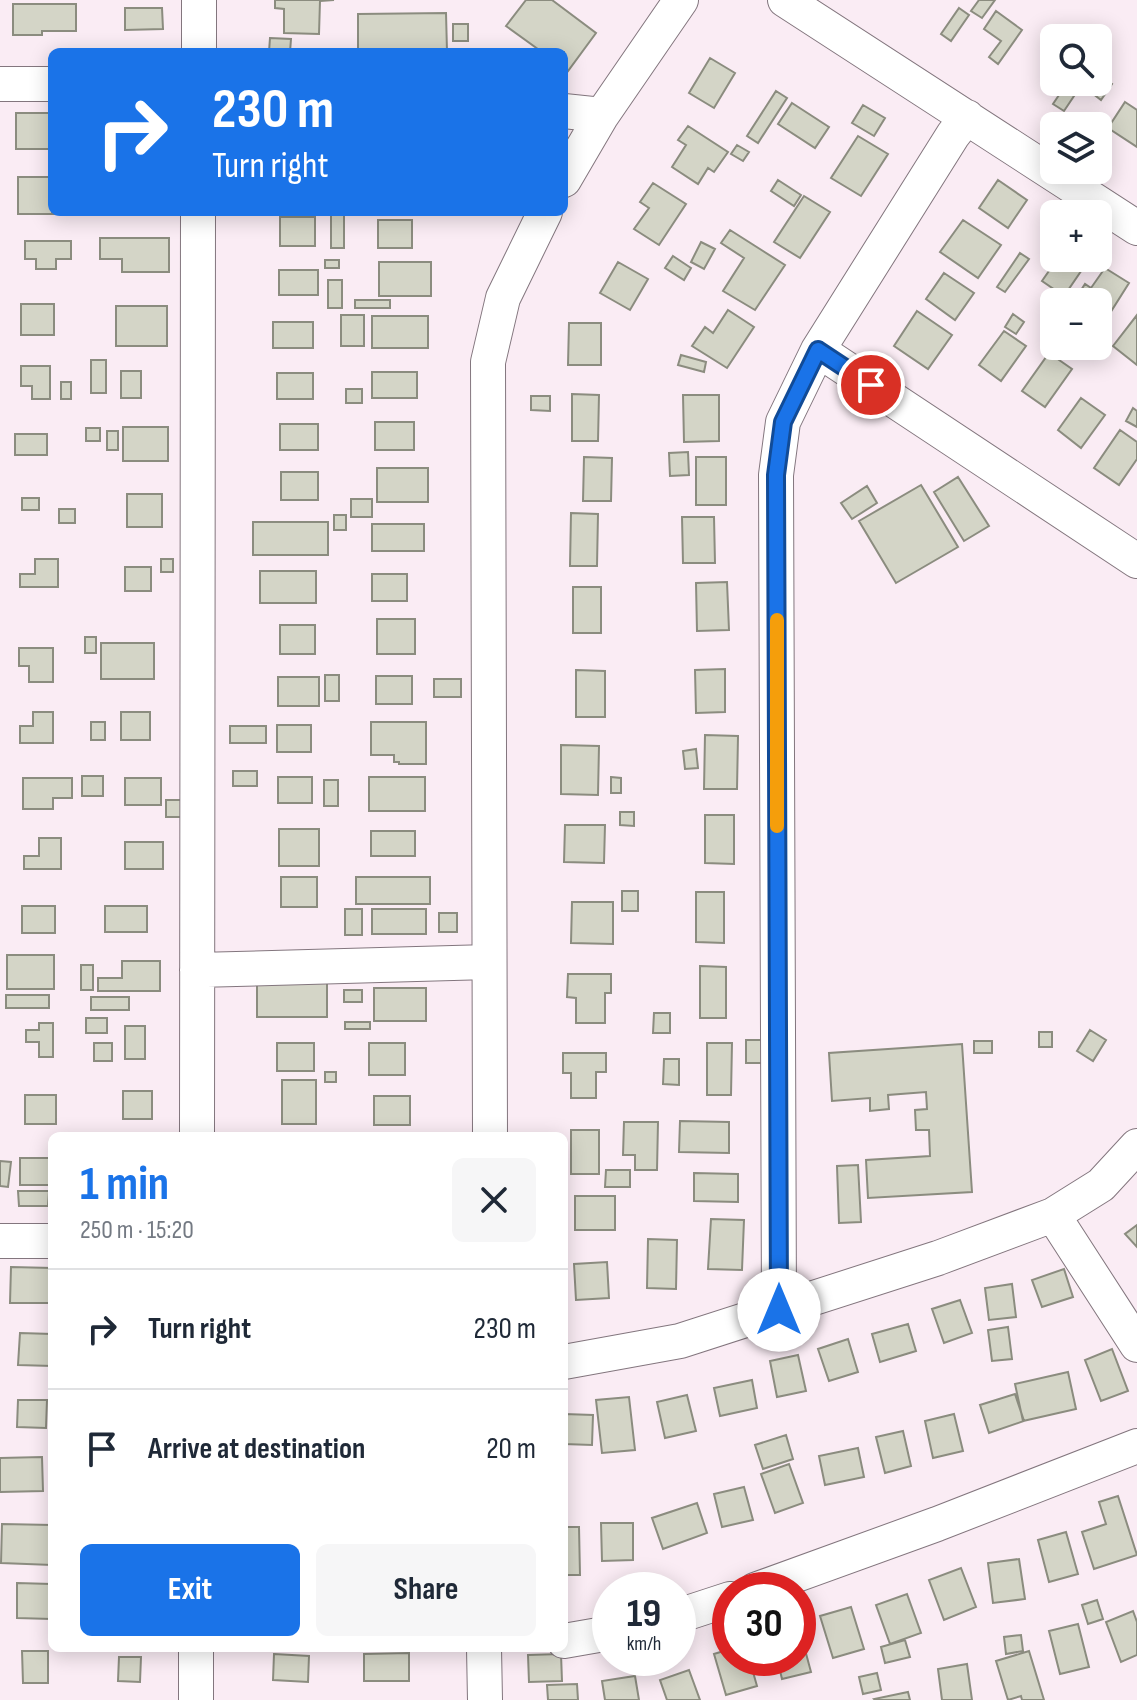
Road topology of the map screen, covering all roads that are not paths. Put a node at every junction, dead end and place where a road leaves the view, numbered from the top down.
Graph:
1 (199, 0) edge
2 (681, 0) edge
3 (785, 0) edge
4 (199, 48) edge
5 (0, 84) edge
6 (48, 84) edge
7 (568, 111) edge
8 (602, 115) junction
9 (967, 117) junction
10 (568, 173) edge
11 (198, 216) edge
12 (536, 218) edge
13 (1137, 228) edge
14 (818, 350) junction
15 (1137, 561) edge
16 (489, 962) junction
17 (197, 970) junction
18 (197, 1132) edge
19 (490, 1132) edge
20 (1137, 1146) edge
21 (1053, 1215) junction
22 (0, 1241) edge
23 (48, 1241) edge
24 (779, 1310) junction
25 (1137, 1345) edge
26 (568, 1361) edge
27 (1137, 1446) edge
28 (805, 1572) edge
29 (592, 1636) edge
30 (568, 1640) edge
31 (196, 1652) edge
32 (484, 1652) edge
33 (196, 1700) edge
34 (485, 1700) edge

1 - 4 street
2 - 8 street
3 - 9 street
5 - 6 street
7 - 8 street
8 - 10 street
9 - 13 street
9 - 14 street
11 - 17 street
12 - 16 street
14 - 15 street
14 - 24 street
16 - 17 street
16 - 19 street
17 - 18 street
20 - 21 street
21 - 24 street
21 - 25 street
22 - 23 street
24 - 26 street
27 - 28 street
29 - 30 street
31 - 33 street
32 - 34 street

